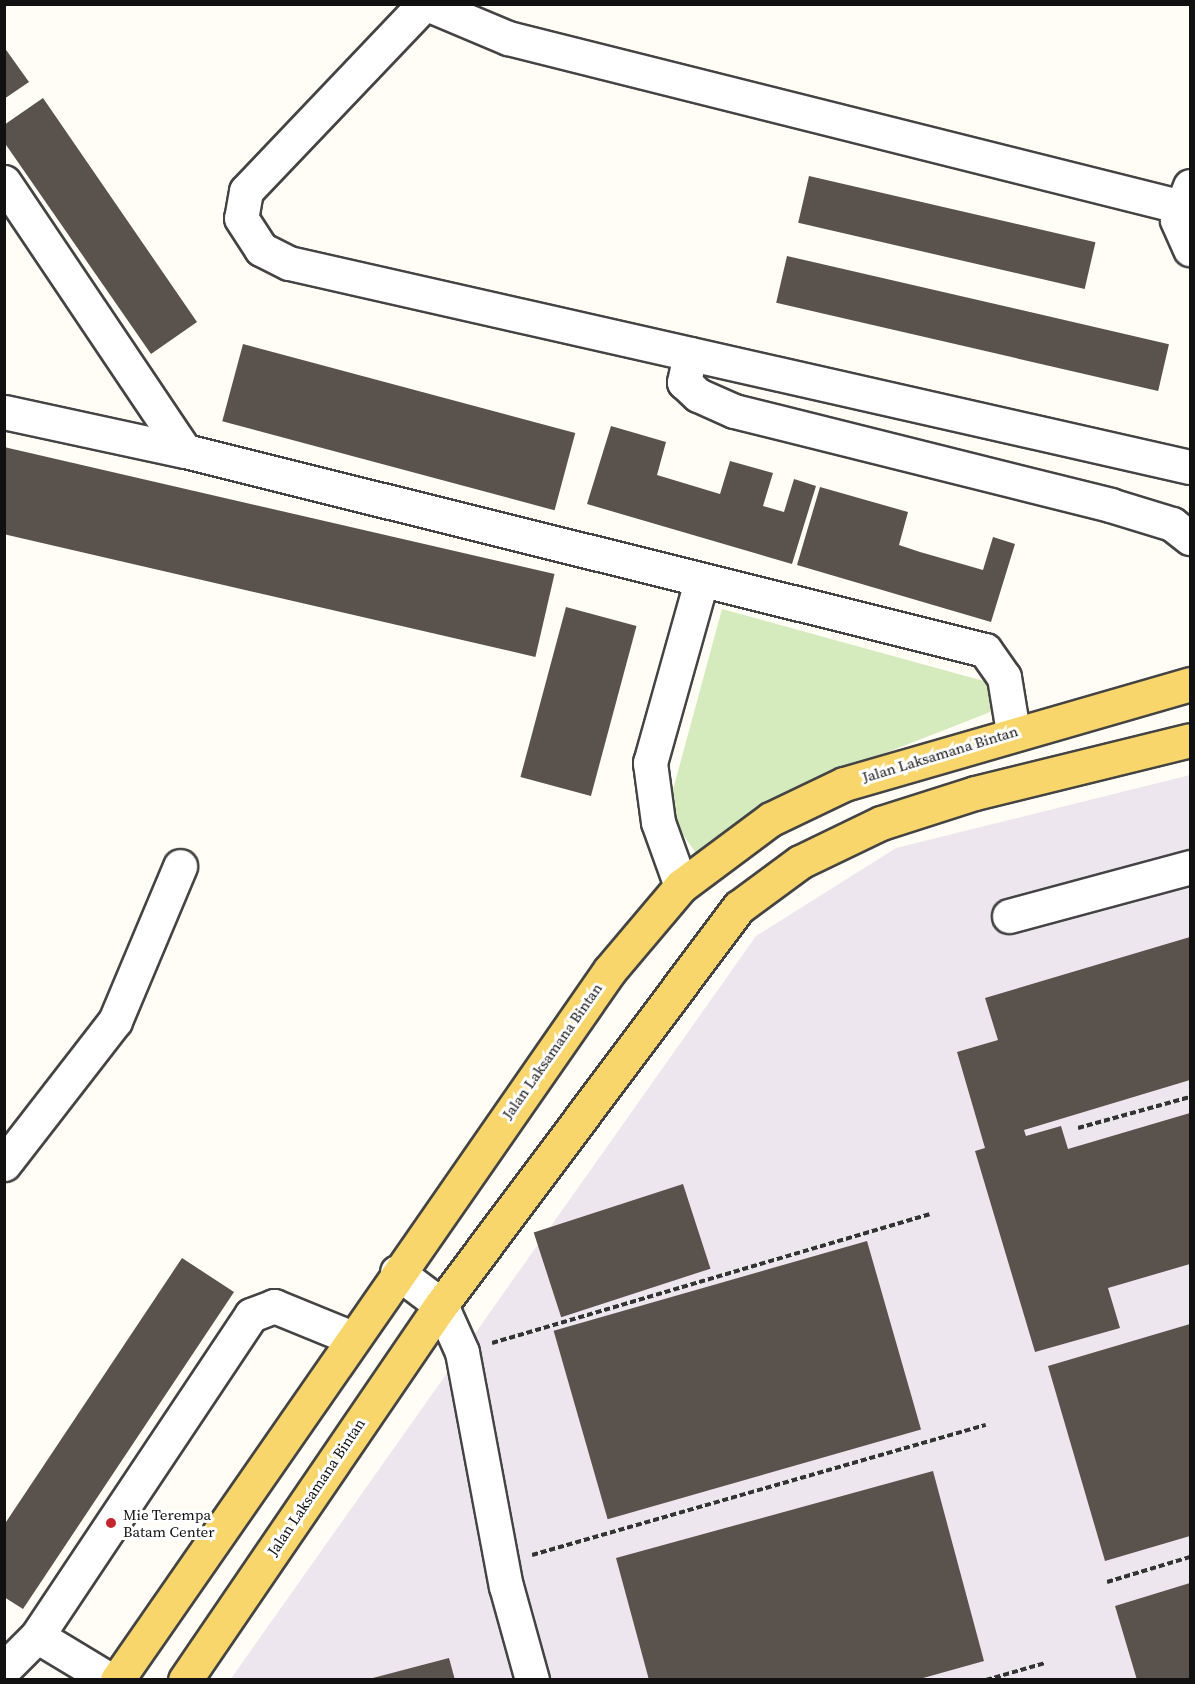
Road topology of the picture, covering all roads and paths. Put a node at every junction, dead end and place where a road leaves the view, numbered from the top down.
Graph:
1 (426, 4) edge
2 (4, 182) edge
3 (1184, 196) edge
4 (1191, 249) edge
5 (690, 354) junction
6 (4, 412) edge
7 (185, 451) junction
8 (1191, 467) edge
9 (1191, 538) edge
10 (700, 582) junction
11 (1191, 684) edge
12 (1013, 732) junction
13 (1191, 740) edge
14 (180, 866) dead end
15 (1191, 867) edge
16 (681, 886) junction
17 (1009, 916) dead end
18 (1191, 1097) edge
19 (1078, 1128) dead end
20 (4, 1164) edge
21 (928, 1214) dead end
22 (397, 1272) junction
23 (441, 1305) junction
24 (350, 1337) junction
25 (462, 1352) junction
26 (986, 1425) dead end
27 (1191, 1557) edge
28 (503, 1563) junction
29 (1107, 1582) dead end
30 (37, 1636) junction
31 (1045, 1663) dead end
32 (4, 1670) edge
33 (110, 1680) edge
34 (117, 1680) edge
35 (185, 1680) edge
36 (532, 1680) edge
37 (986, 1680) edge

1 - 3 street
1 - 5 street
2 - 7 street
3 - 4 street
5 - 8 street
5 - 9 street
6 - 7 street
7 - 10 street
10 - 12 street
10 - 16 street
11 - 12 main road, Jalan Laksamana Bintan
12 - 16 main road, Jalan Laksamana Bintan
13 - 23 main road, Jalan Laksamana Bintan
14 - 20 street
15 - 17 street
16 - 22 main road, Jalan Laksamana Bintan
18 - 19 path
21 - 25 path
22 - 23 street
22 - 24 main road, Jalan Laksamana Bintan
23 - 25 street
23 - 35 main road, Jalan Laksamana Bintan
24 - 30 street
24 - 34 main road, Jalan Laksamana Bintan
25 - 28 street
26 - 28 path
27 - 29 path
28 - 36 street
30 - 32 street
30 - 33 street
31 - 37 path

